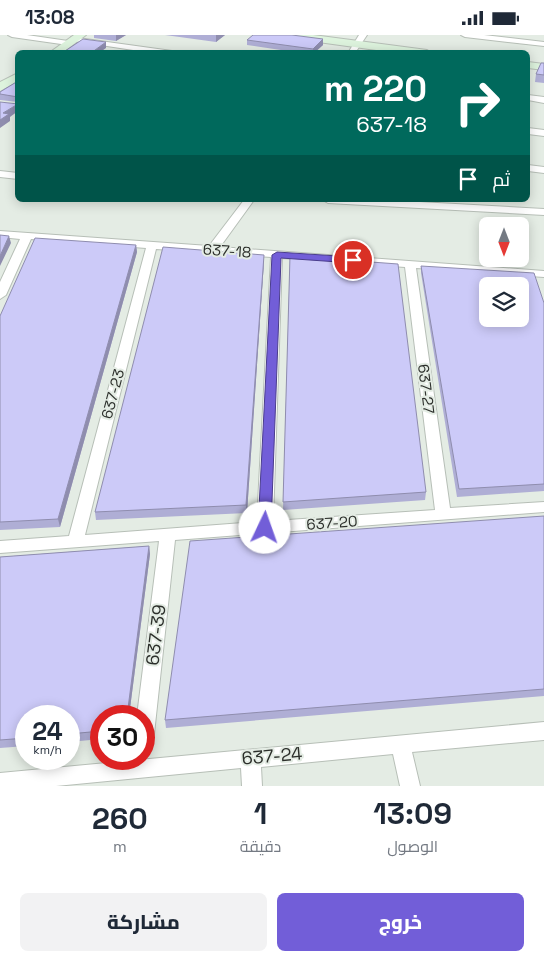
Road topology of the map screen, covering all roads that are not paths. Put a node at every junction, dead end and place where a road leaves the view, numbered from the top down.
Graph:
1 (12, 35) edge
2 (289, 35) edge
3 (465, 35) edge
4 (484, 36) edge
5 (75, 39) edge
6 (528, 42) junction
7 (357, 44) edge
8 (544, 44) edge
9 (58, 50) edge
10 (151, 50) edge
11 (404, 50) edge
12 (525, 50) edge
13 (530, 65) edge
14 (544, 67) edge
15 (15, 77) edge
16 (0, 87) edge
17 (530, 98) edge
18 (544, 100) edge
19 (530, 131) edge
20 (544, 133) edge
21 (530, 168) edge
22 (544, 170) edge
23 (0, 174) edge
24 (15, 176) edge
25 (248, 202) edge
26 (388, 202) edge
27 (544, 212) edge
28 (0, 234) edge
29 (27, 236) junction
30 (152, 245) junction
31 (212, 250) junction
32 (277, 255) junction
33 (410, 264) junction
34 (544, 274) edge
35 (0, 295) edge
36 (544, 507) edge
37 (443, 515) junction
38 (265, 528) junction
39 (168, 535) junction
40 (75, 542) junction
41 (0, 547) edge
42 (147, 705) edge
43 (544, 731) edge
44 (400, 744) junction
45 (250, 758) junction
46 (155, 763) edge
47 (123, 770) edge
48 (94, 780) edge
49 (0, 782) edge
50 (252, 786) edge
51 (410, 786) edge

1 - 5 street
2 - 7 street
3 - 4 street
4 - 6 street
5 - 9 street
5 - 10 street
6 - 8 street
6 - 12 street
7 - 11 street
13 - 14 street
15 - 16 street
17 - 18 street
19 - 20 street
21 - 22 street
23 - 24 street
25 - 31 street
26 - 27 street
28 - 29 street, 637-18
29 - 30 street, 637-18
29 - 35 street
30 - 31 street, 637-18
30 - 40 street, 637-23
31 - 32 street, 637-18
32 - 33 street, 637-18
32 - 38 street
33 - 34 street, 637-18
33 - 37 street, 637-27
36 - 37 street, 637-20
37 - 38 street, 637-20
38 - 39 street, 637-20
39 - 40 street, 637-20
39 - 42 street, 637-39
40 - 41 street, 637-20
43 - 44 street, 637-24
44 - 45 street, 637-24
44 - 51 street
45 - 46 street, 637-24
45 - 50 street
47 - 48 street, 637-24
48 - 49 street, 637-24

